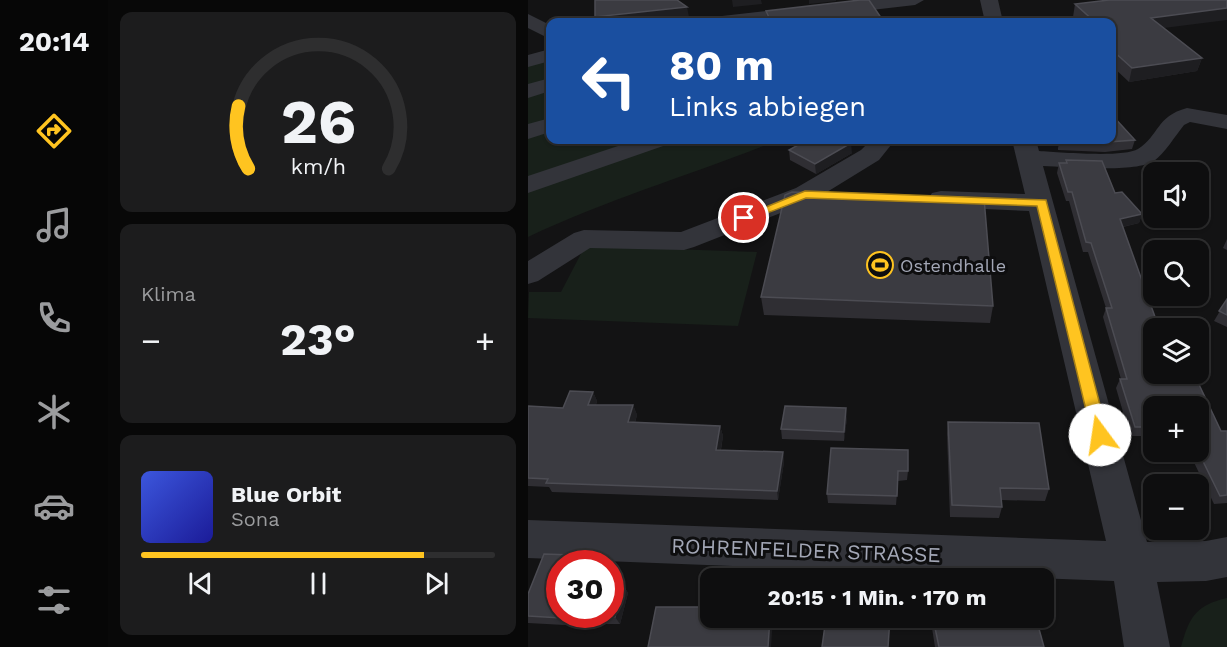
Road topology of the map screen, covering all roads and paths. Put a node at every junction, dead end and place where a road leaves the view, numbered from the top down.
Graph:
1 (915, 0) edge
2 (989, 0) edge
3 (758, 18) edge
4 (993, 18) edge
5 (528, 20) edge
6 (546, 31) edge
7 (546, 56) edge
8 (528, 61) edge
9 (546, 85) edge
10 (528, 91) edge
11 (1227, 122) edge
12 (546, 125) edge
13 (528, 132) edge
14 (646, 144) edge
15 (880, 144) edge
16 (1027, 149) edge
17 (528, 185) edge
18 (805, 194) junction
19 (852, 196) edge
20 (912, 198) edge
21 (1041, 202) junction
22 (528, 274) edge
23 (528, 539) edge
24 (1227, 557) edge
25 (1132, 562) junction
26 (1147, 647) edge

1 - 3 street
2 - 4 street
5 - 6 street
7 - 8 street
9 - 10 street
11 - 16 street
12 - 13 street
14 - 17 street
15 - 18 street
16 - 21 street
18 - 19 street
18 - 22 street
20 - 21 street
21 - 25 street
23 - 25 street, ROHRENFELDER STRASSE
24 - 25 street, ROHRENFELDER STRASSE
25 - 26 street

